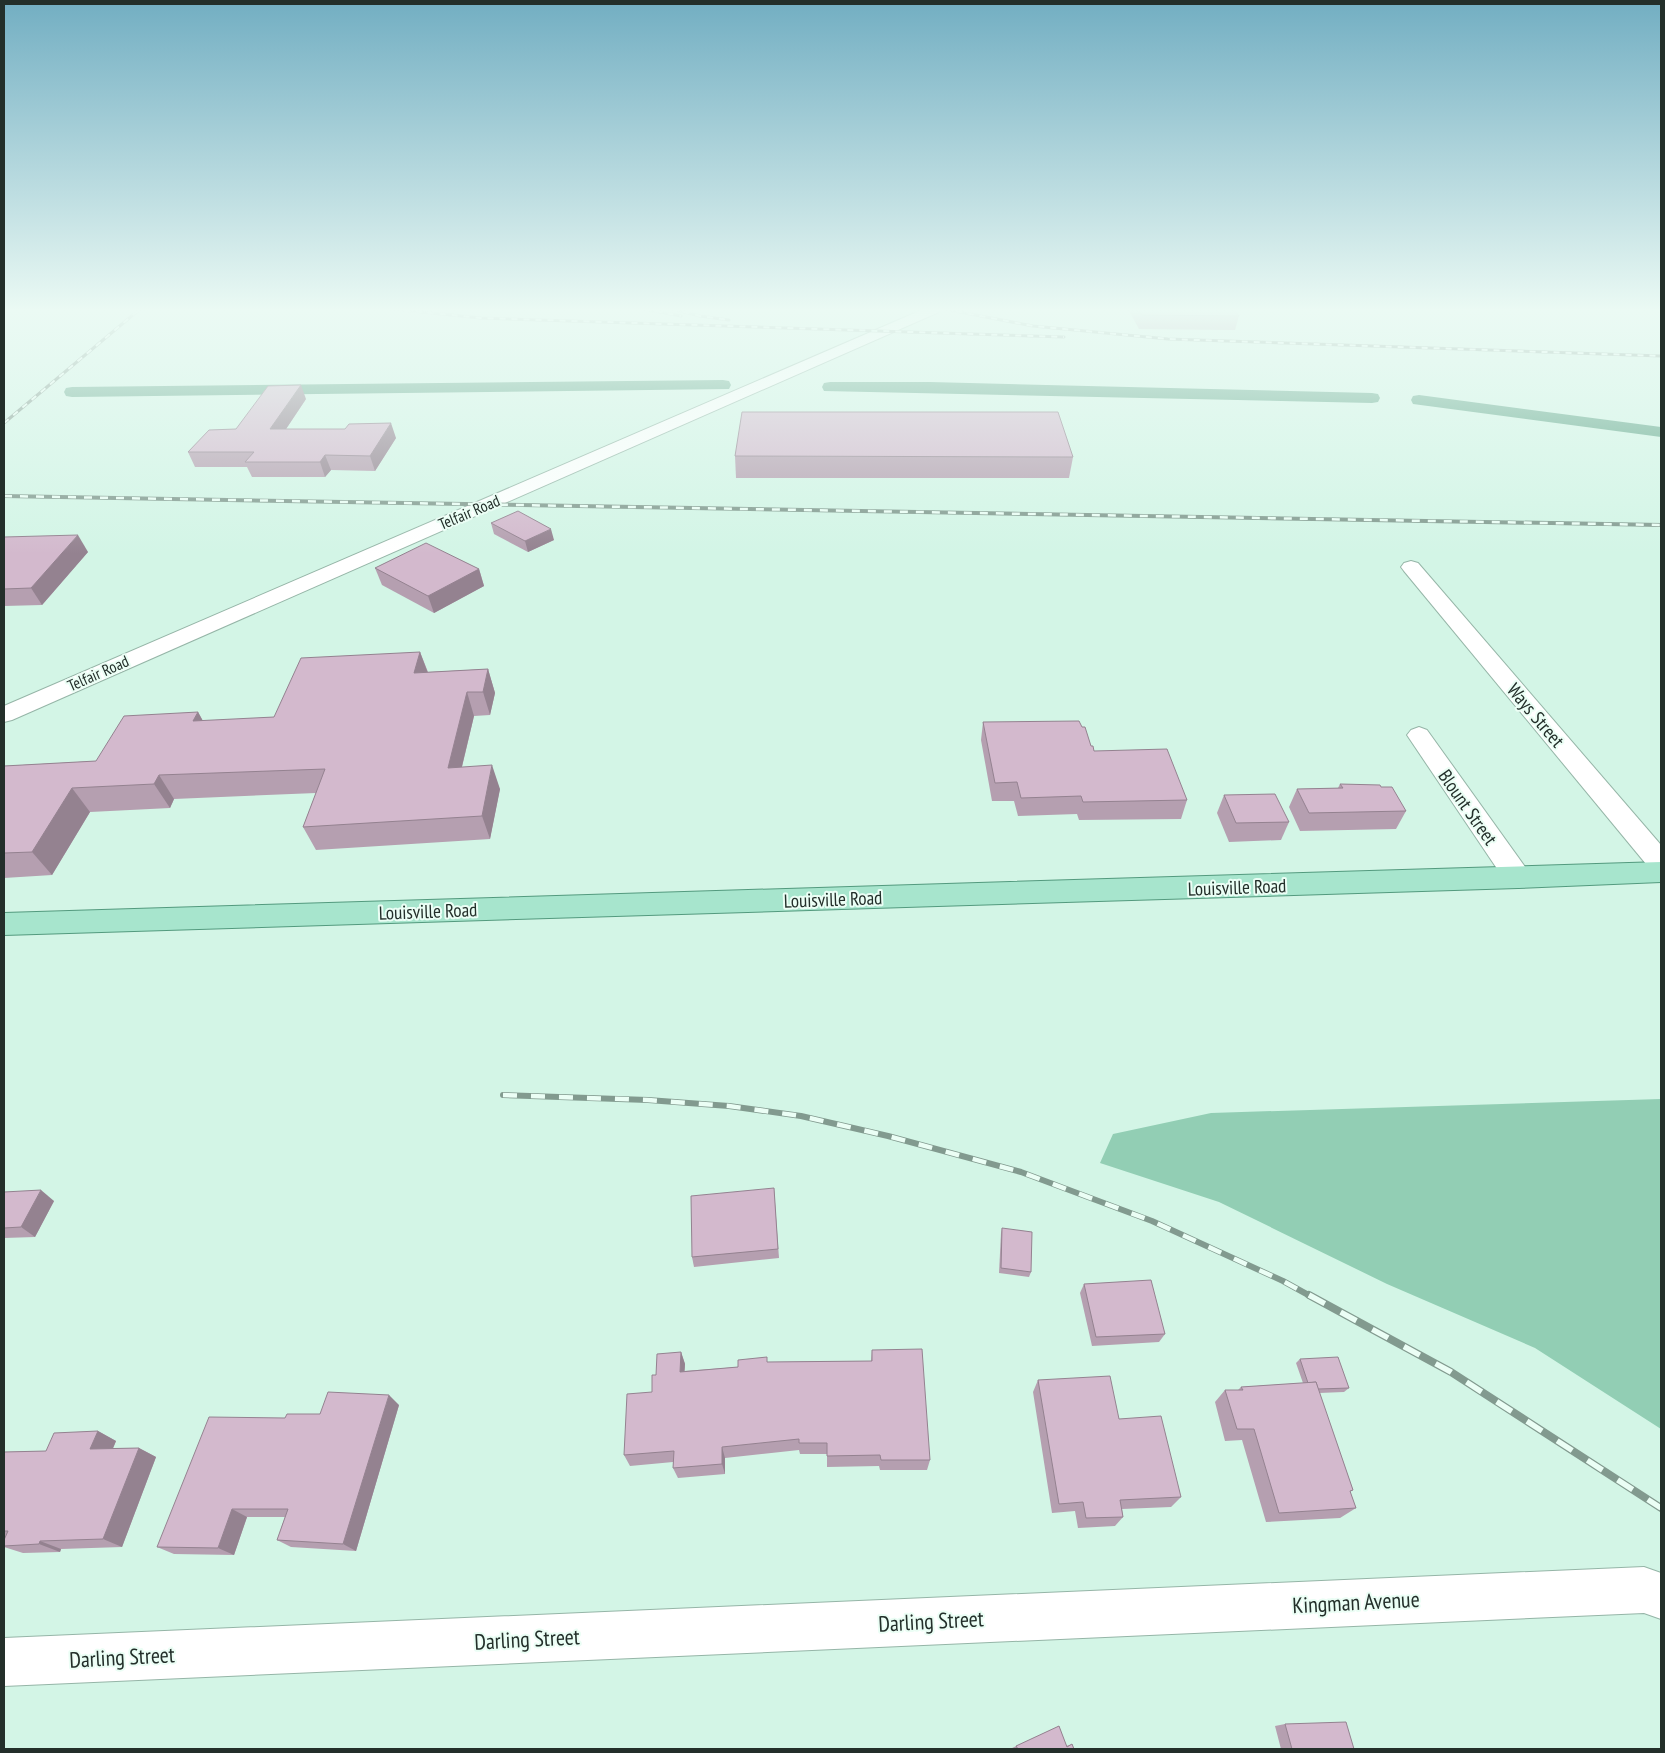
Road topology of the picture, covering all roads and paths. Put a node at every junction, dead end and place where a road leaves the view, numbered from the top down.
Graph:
1 (731, 391) edge
2 (1411, 566) dead end
3 (4, 714) edge
4 (1419, 735) dead end
5 (1661, 863) edge
6 (1661, 872) edge
7 (1518, 878) junction
8 (4, 924) edge
9 (1661, 1596) edge
10 (1049, 1616) joint
11 (4, 1662) edge

1 - 3 street, Telfair Road
2 - 5 street, Ways Street
4 - 7 street, Blount Street
6 - 7 main road, Louisville Road
7 - 8 main road, Louisville Road
9 - 10 street, Kingman Avenue
10 - 11 street, Darling Street

